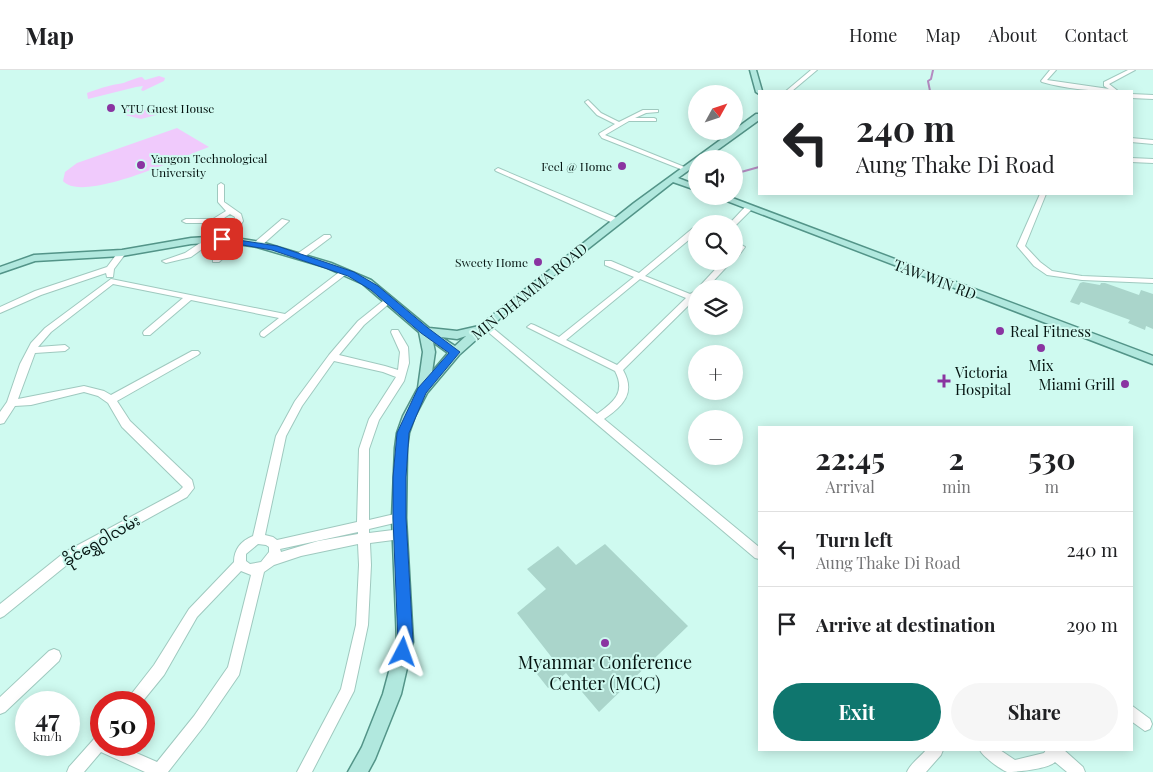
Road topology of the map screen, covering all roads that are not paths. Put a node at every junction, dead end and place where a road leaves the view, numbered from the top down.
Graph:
1 (753, 70) edge
2 (814, 70) edge
3 (1053, 70) edge
4 (1132, 70) edge
5 (758, 90) edge
6 (789, 90) edge
7 (1101, 90) edge
8 (1113, 90) edge
9 (1133, 96) edge
10 (1153, 97) edge
11 (588, 102) dead end
12 (656, 111) dead end
13 (758, 117) edge
14 (628, 119) junction
15 (654, 120) dead end
16 (619, 124) junction
17 (1133, 140) edge
18 (1153, 142) edge
19 (712, 150) edge
20 (1133, 160) edge
21 (1153, 161) edge
22 (688, 167) edge
23 (685, 169) junction
24 (498, 170) dead end
25 (672, 179) junction
26 (222, 185) dead end
27 (688, 185) edge
28 (1043, 195) edge
29 (741, 205) edge
30 (749, 208) junction
31 (230, 210) junction
32 (742, 215) edge
33 (186, 221) dead end
34 (215, 221) junction
35 (285, 221) dead end
36 (616, 221) junction
37 (237, 226) junction
38 (327, 237) dead end
39 (688, 237) edge
40 (212, 239) junction
41 (233, 240) junction
42 (258, 244) junction
43 (122, 253) junction
44 (300, 256) junction
45 (166, 260) dead end
46 (216, 260) dead end
47 (608, 263) dead end
48 (110, 269) junction
49 (0, 270) edge
50 (719, 270) edge
51 (345, 272) junction
52 (641, 276) junction
53 (710, 280) edge
54 (110, 281) junction
55 (1153, 281) edge
56 (688, 293) edge
57 (189, 297) junction
58 (388, 300) junction
59 (688, 301) edge
60 (0, 310) edge
61 (284, 316) junction
62 (484, 327) junction
63 (531, 327) dead end
64 (424, 330) junction
65 (395, 332) dead end
66 (147, 333) dead end
67 (264, 334) dead end
68 (560, 341) junction
69 (65, 348) dead end
70 (31, 350) junction
71 (455, 352) junction
72 (195, 353) dead end
73 (332, 357) junction
74 (1153, 360) edge
75 (618, 369) junction
76 (401, 375) junction
77 (422, 391) junction
78 (112, 400) junction
79 (12, 403) junction
80 (598, 418) junction
81 (0, 420) edge
82 (399, 518) junction
83 (363, 532) junction
84 (401, 534) junction
85 (258, 539) junction
86 (275, 545) junction
87 (758, 553) edge
88 (240, 564) junction
89 (265, 565) junction
90 (0, 612) edge
91 (54, 656) dead end
92 (142, 691) edge
93 (0, 707) edge
94 (1133, 714) edge
95 (1145, 724) dead end
96 (935, 751) edge
97 (988, 751) edge
98 (1054, 751) edge
99 (90, 754) edge
100 (127, 756) edge
101 (159, 771) edge
102 (918, 771) edge
103 (74, 772) edge
104 (304, 772) edge
105 (357, 772) edge
106 (1078, 772) edge

1 - 5 main road
2 - 6 street
3 - 7 street
4 - 8 street
9 - 10 street
11 - 16 street
12 - 14 street
13 - 19 main road
14 - 15 street
14 - 16 street
16 - 23 street
17 - 18 street
20 - 21 street
22 - 23 main road, MIN DHAMMA ROAD
23 - 25 main road, MIN DHAMMA ROAD
24 - 36 street
25 - 27 main road
25 - 36 main road, MIN DHAMMA ROAD
26 - 31 street
28 - 55 street
29 - 30 main road, TAW WIN RD
30 - 32 street
30 - 74 main road, TAW WIN RD
31 - 34 street
31 - 37 street
33 - 34 street
34 - 37 street
35 - 42 street
36 - 62 main road, MIN DHAMMA ROAD
37 - 41 street
38 - 44 street
39 - 52 street
40 - 41 main road
40 - 43 main road
40 - 45 street
41 - 42 main road
41 - 46 street
42 - 44 main road
43 - 48 street
43 - 49 main road
44 - 51 main road
47 - 52 street
48 - 54 street
48 - 60 street
50 - 53 street
51 - 58 main road
51 - 61 street
52 - 56 street
52 - 68 street
54 - 57 street
54 - 70 street
57 - 61 street
57 - 66 street
58 - 64 main road
58 - 73 street
59 - 75 street
61 - 67 street
62 - 64 main road
62 - 71 main road, MIN DHAMMA ROAD
62 - 80 street
63 - 68 street
64 - 71 main road
64 - 77 main road
65 - 76 street
68 - 75 street
69 - 70 street
70 - 79 street
71 - 77 main road, MIN DHAMMA ROAD
72 - 78 street
73 - 76 street
73 - 85 street
75 - 80 street
76 - 83 street
77 - 82 main road, MIN DHAMMA ROAD
78 - 79 street
78 - 90 street, ခိုင်ရွှေဝါလမ်း
79 - 81 street
80 - 87 street
82 - 83 street
82 - 84 main road, MIN DHAMMA ROAD
83 - 84 street
83 - 86 street
83 - 89 street
83 - 104 street
84 - 105 main road, MIN DHAMMA ROAD
85 - 86 street
85 - 88 street
86 - 89 street
88 - 89 street
88 - 92 street
89 - 101 street
91 - 93 street
94 - 95 street
96 - 102 street
97 - 98 street
98 - 106 street
99 - 103 street
100 - 101 street

